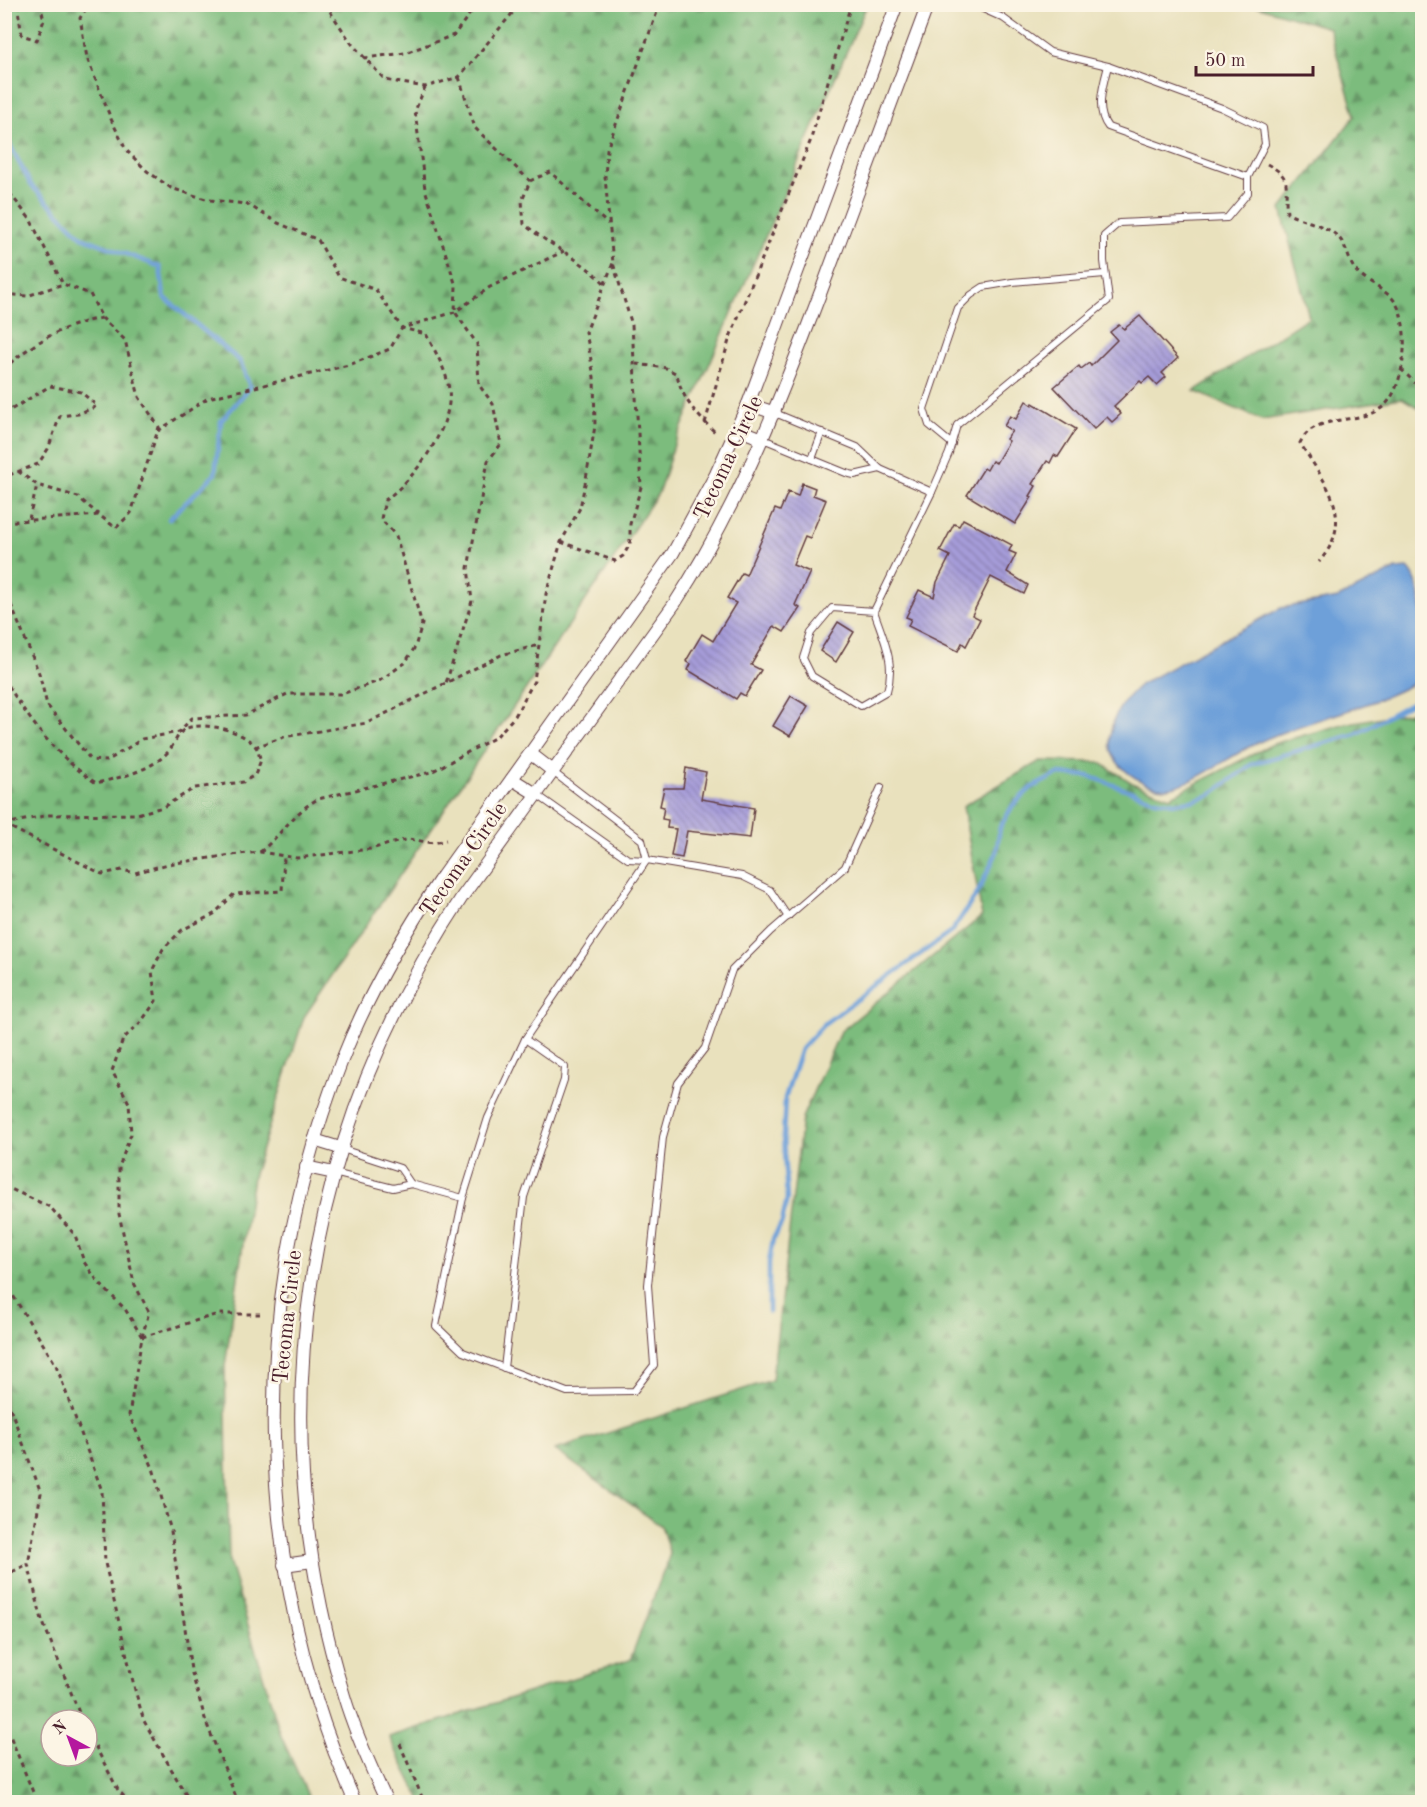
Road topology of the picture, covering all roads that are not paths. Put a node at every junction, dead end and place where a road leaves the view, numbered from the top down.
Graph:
1 (897, 4) edge
2 (928, 4) edge
3 (972, 4) edge
4 (1108, 66) junction
5 (1248, 177) junction
6 (1105, 274) junction
7 (748, 404) junction
8 (775, 413) junction
9 (736, 429) junction
10 (822, 432) junction
11 (763, 439) junction
12 (952, 444) junction
13 (812, 459) junction
14 (880, 469) junction
15 (932, 492) junction
16 (874, 611) junction
17 (531, 754) junction
18 (553, 771) junction
19 (512, 779) junction
20 (881, 787) dead end
21 (536, 794) junction
22 (647, 860) junction
23 (788, 917) junction
24 (525, 1039) junction
25 (314, 1140) junction
26 (340, 1148) junction
27 (306, 1167) junction
28 (334, 1173) junction
29 (411, 1184) junction
30 (462, 1198) junction
31 (504, 1368) junction
32 (312, 1561) junction
33 (284, 1565) junction
34 (355, 1803) edge
35 (387, 1803) edge

1 - 7 street, Tecoma Circle
2 - 8 street, Tecoma Circle
3 - 4 lane
4 - 5 lane
4 - 5 lane
5 - 6 lane
6 - 12 lane
6 - 12 lane
7 - 8 street
7 - 9 street, Tecoma Circle
8 - 10 lane
8 - 11 street, Tecoma Circle
9 - 11 street
9 - 17 street, Tecoma Circle
10 - 13 lane
10 - 14 lane
11 - 13 lane
11 - 18 street, Tecoma Circle
12 - 15 lane
13 - 14 lane
14 - 15 lane
15 - 16 lane
16 - 16 lane
17 - 18 street
17 - 19 street, Tecoma Circle
18 - 21 street, Tecoma Circle
18 - 22 lane
19 - 21 street
19 - 25 street, Tecoma Circle
20 - 23 lane
21 - 22 lane
21 - 26 street, Tecoma Circle
22 - 23 lane
22 - 24 lane
23 - 31 lane
24 - 30 lane
24 - 31 lane
25 - 26 street
25 - 27 street, Tecoma Circle
26 - 28 street, Tecoma Circle
26 - 29 lane
27 - 28 street
27 - 33 street, Tecoma Circle
28 - 29 lane
28 - 32 street, Tecoma Circle
29 - 30 lane
30 - 31 lane
32 - 33 street
32 - 35 street, Tecoma Circle
33 - 34 street, Tecoma Circle

